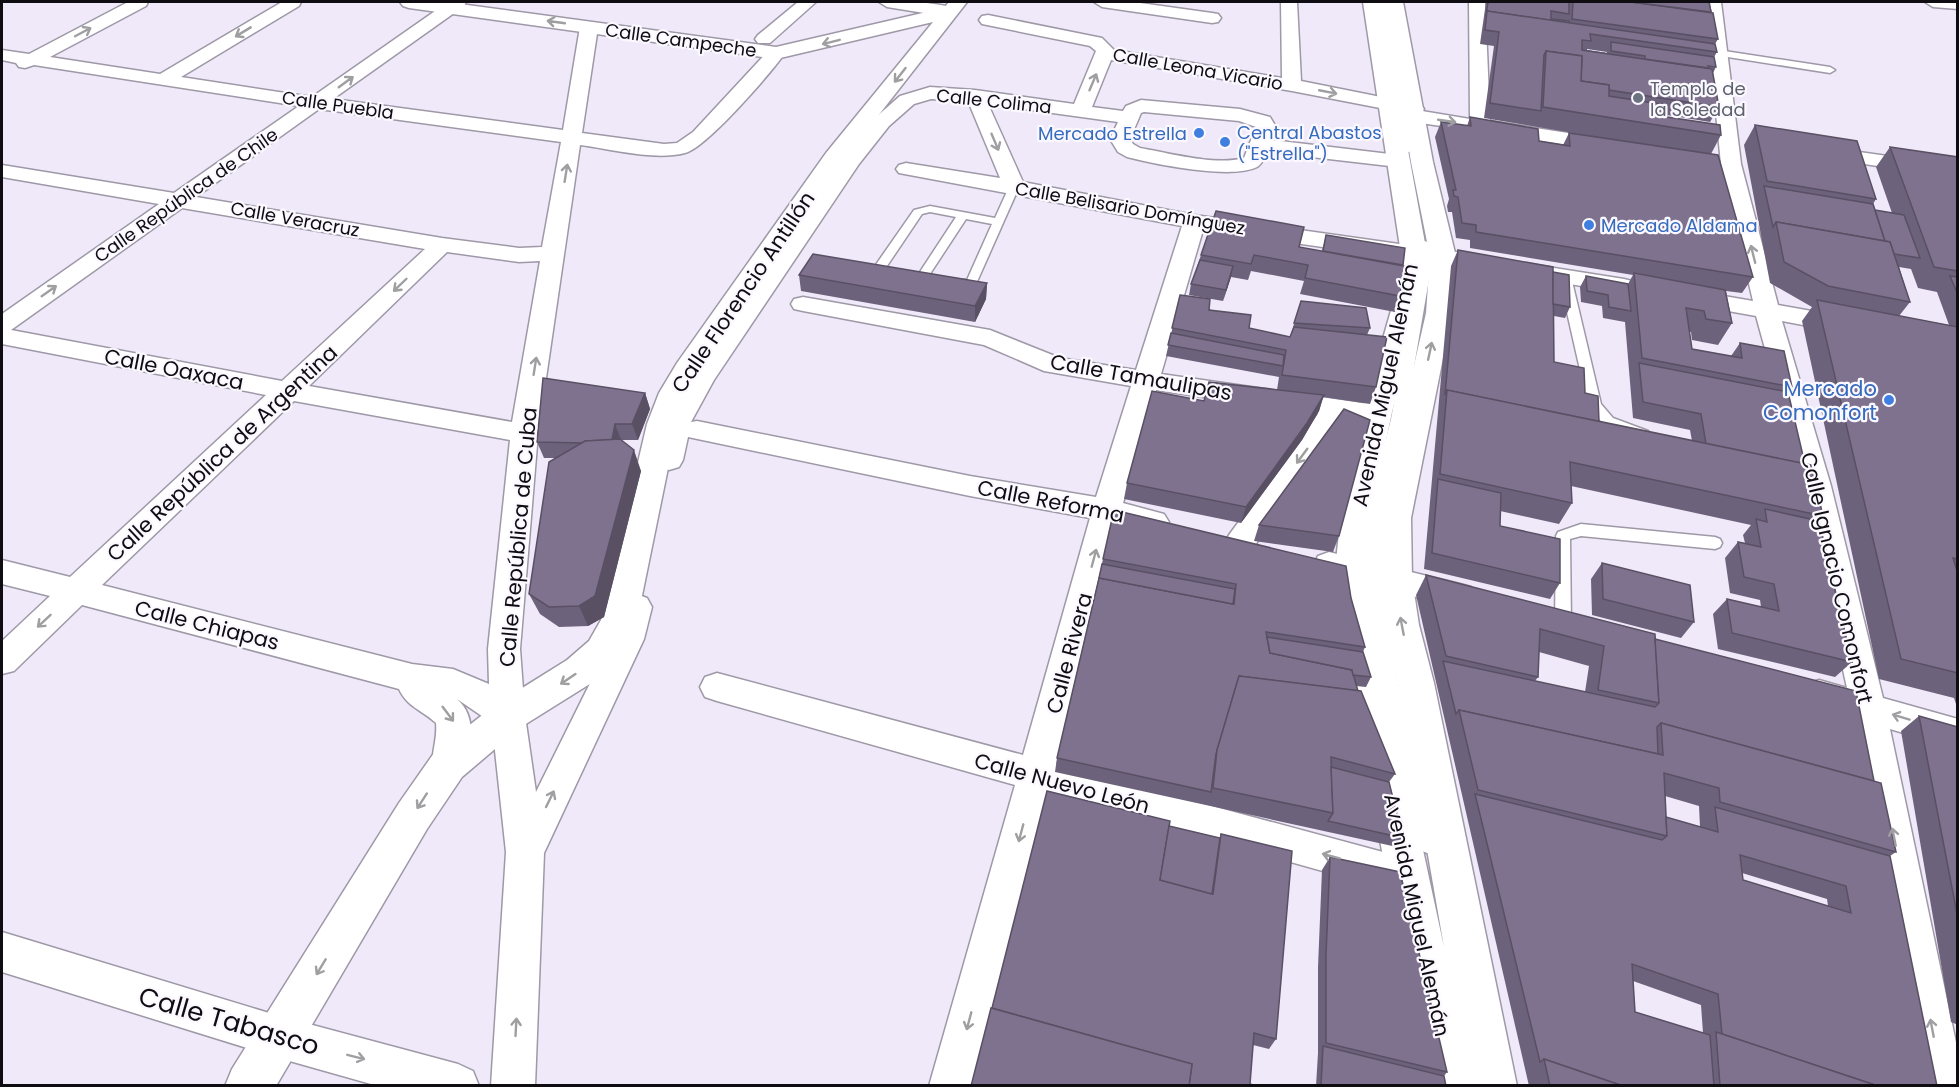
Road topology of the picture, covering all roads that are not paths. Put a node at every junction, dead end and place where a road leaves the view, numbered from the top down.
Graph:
1 (140, 2) edge
2 (294, 2) edge
3 (409, 2) edge
4 (808, 2) edge
5 (887, 2) edge
6 (1102, 2) edge
7 (1289, 2) edge
8 (1372, 2) edge
9 (1384, 2) edge
10 (1394, 2) edge
11 (1477, 2) edge
12 (1713, 2) edge
13 (1933, 2) edge
14 (454, 4) edge
15 (1958, 4) edge
16 (954, 7) edge
17 (1212, 18) dead end
18 (988, 20) dead end
19 (589, 27) junction
20 (766, 48) junction
21 (1718, 53) junction
22 (1105, 54) junction
23 (2, 55) edge
24 (31, 59) junction
25 (1830, 70) dead end
26 (2, 75) edge
27 (164, 80) junction
28 (1292, 85) junction
29 (975, 96) junction
30 (317, 103) junction
31 (1405, 109) junction
32 (1081, 111) junction
33 (1129, 118) junction
34 (1480, 126) junction
35 (571, 138) junction
36 (1727, 139) junction
37 (1750, 142) dead end
38 (1259, 145) junction
39 (1628, 148) edge
40 (1808, 151) edge
41 (851, 160) joint
42 (1708, 160) edge
43 (1398, 161) junction
44 (1731, 164) junction
45 (906, 170) dead end
46 (2, 171) edge
47 (1958, 172) edge
48 (1014, 187) junction
49 (181, 200) junction
50 (962, 216) junction
51 (998, 222) junction
52 (1194, 222) junction
53 (442, 245) junction
54 (553, 253) junction
55 (1428, 256) junction
56 (1565, 277) junction
57 (923, 279) junction
58 (803, 304) dead end
59 (1767, 311) junction
60 (2, 325) edge
61 (1868, 329) edge
62 (2, 336) edge
63 (1147, 380) junction
64 (288, 391) junction
65 (1336, 409) junction
66 (1376, 414) junction
67 (697, 430) dead end
68 (524, 433) junction
69 (1660, 440) edge
70 (1107, 510) junction
71 (1184, 529) edge
72 (1715, 543) dead end
73 (1274, 551) edge
74 (1307, 559) edge
75 (2, 572) edge
76 (1373, 574) junction
77 (76, 591) junction
78 (1485, 603) edge
79 (1529, 615) edge
80 (1563, 624) junction
81 (1597, 633) edge
82 (2, 661) edge
83 (412, 678) junction
84 (1789, 686) edge
85 (717, 687) dead end
86 (1868, 707) junction
87 (508, 716) junction
88 (1958, 734) edge
89 (448, 765) junction
90 (1036, 776) junction
91 (525, 852) junction
92 (1420, 867) junction
93 (2, 952) edge
94 (279, 1037) junction
95 (249, 1086) edge
96 (458, 1086) edge
97 (513, 1086) edge
98 (951, 1086) edge
99 (1451, 1086) edge
100 (1493, 1086) edge
101 (1943, 1086) edge

24 -> 1 street
2 -> 27 street
3 - 14 main road, Calle Campeche
4 - 20 street
5 - 16 street
6 - 17 street
7 - 28 street
8 - 31 main road, Avenida Miguel Alemán
9 - 31 lane
10 - 31 main road, Avenida Miguel Alemán
11 - 34 street
12 - 21 street, Calle Ignacio Comonfort
13 - 15 street
19 -> 14 main road, Calle Campeche
30 -> 14 street, Calle República de Chile
16 -> 20 main road, Calle Campeche
16 -> 87 main road, Calle Florencio Antillón
18 - 22 street, Calle Leona Vicario
19 - 20 main road, Calle Campeche
19 - 35 street, Calle República de Cuba
20 - 35 street, Calle Puebla
21 - 25 lane
21 - 36 street, Calle Ignacio Comonfort
22 - 28 street, Calle Leona Vicario
32 -> 22 street
23 - 24 street, Calle Puebla
24 - 26 street
24 - 27 street, Calle Puebla
27 - 30 street, Calle Puebla
28 -> 31 street, Calle Leona Vicario
29 - 32 street, Calle Colima
29 - 41 street, Calle Colima
29 -> 48 street
30 - 35 street, Calle Puebla
30 - 49 street, Calle República de Chile
31 -> 34 street, Calle Leona Vicario
31 - 43 main road, Avenida Miguel Alemán
31 - 55 main road, Avenida Miguel Alemán
32 - 33 street, Calle Colima
33 - 38 street
33 - 38 street
34 - 39 street, Calle Leona Vicario
54 -> 35 street, Calle República de Cuba
36 - 37 street
36 - 44 street, Calle Ignacio Comonfort
38 - 43 street
40 - 47 street
91 -> 41 street, Calle Florencio Antillón
42 - 44 street
43 - 55 main road, Avenida Miguel Alemán
59 -> 44 street, Calle Ignacio Comonfort
45 - 48 street, Calle Belisario Domínguez
46 - 49 street, Calle Veracruz
48 - 51 lane
48 - 52 street, Calle Belisario Domínguez
49 - 53 street, Calle Veracruz
60 -> 49 street, Calle República de Chile
50 - 51 lane
50 - 57 lane
50 - 57 lane
51 - 57 lane
52 - 55 street, Calle Belisario Domínguez
52 - 63 street, Calle Rivera
53 - 54 street, Calle Veracruz
53 -> 64 street, Calle República de Argentina
68 -> 54 street, Calle República de Cuba
55 - 56 street, Calle Belisario Domínguez
55 - 66 main road, Avenida Miguel Alemán
55 - 76 main road, Avenida Miguel Alemán
56 - 59 street, Calle Belisario Domínguez
56 - 69 lane
58 - 63 street, Calle Tamaulipas
59 - 61 street, Calle Belisario Domínguez
59 - 86 street, Calle Ignacio Comonfort
62 - 64 street, Calle Oaxaca
63 - 65 street, Calle Tamaulipas
63 - 70 street, Calle Rivera
64 - 68 street, Calle Oaxaca
64 - 77 street, Calle República de Argentina
65 - 66 street, Calle Tamaulipas
65 -> 73 street
66 - 76 main road, Avenida Miguel Alemán
67 - 70 street, Calle Reforma
68 - 87 street, Calle República de Cuba
70 - 71 street, Calle Reforma
90 -> 70 street, Calle Rivera
72 - 80 lane
74 - 76 street
75 - 77 street, Calle Chiapas
76 - 78 street
76 - 92 main road, Avenida Miguel Alemán
100 -> 76 main road, Avenida Miguel Alemán
77 -> 82 street, Calle República de Argentina
77 - 83 street, Calle Chiapas
79 - 80 street
80 - 81 street
83 - 87 street, Calle Chiapas
83 -> 89 street
84 - 86 street
85 - 90 street, Calle Nuevo León
88 -> 86 street
101 -> 86 street, Calle Ignacio Comonfort
87 - 89 main road, Calle Florencio Antillón
87 - 91 street, Calle República de Cuba
89 -> 94 main road, Calle Florencio Antillón
92 -> 90 street, Calle Nuevo León
90 -> 98 street, Calle Rivera
97 -> 91 street, Calle República de Cuba
92 - 99 main road, Avenida Miguel Alemán
93 - 94 street, Calle Tabasco
94 - 95 main road, Calle Florencio Antillón
94 -> 96 street, Calle Tabasco

